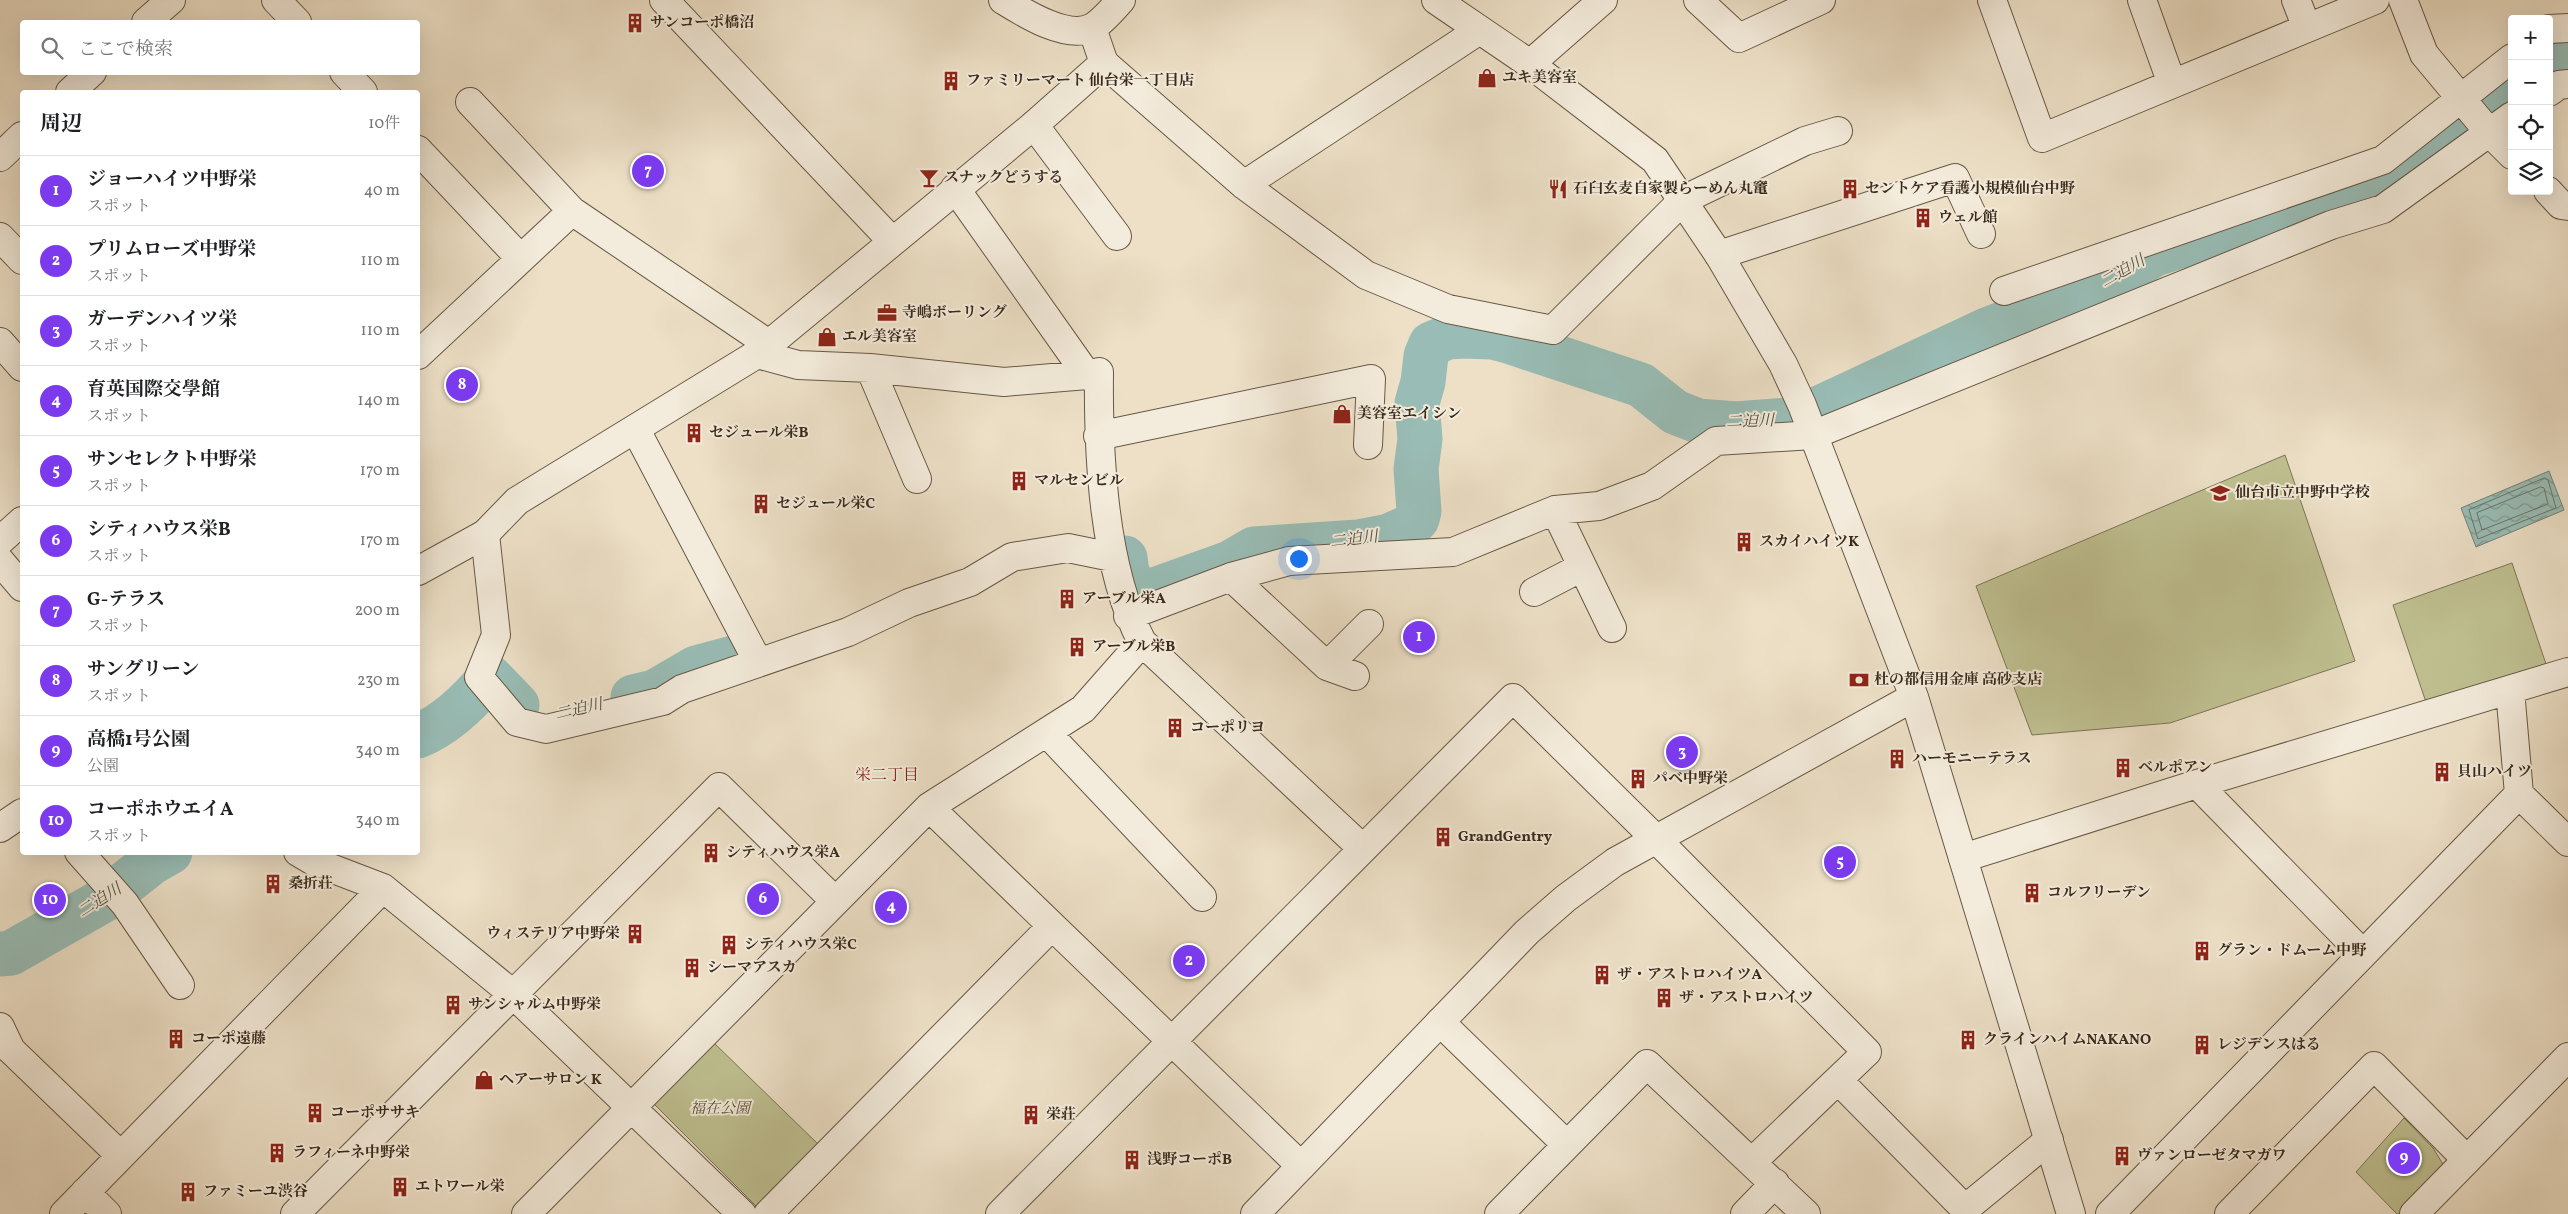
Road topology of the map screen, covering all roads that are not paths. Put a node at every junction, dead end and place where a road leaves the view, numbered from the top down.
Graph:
1 (170, 0) edge
2 (276, 0) edge
3 (664, 0) edge
4 (1003, 0) edge
5 (1121, 0) edge
6 (1436, 0) edge
7 (1603, 0) edge
8 (1698, 0) edge
9 (1822, 0) edge
10 (1992, 0) edge
11 (2142, 0) edge
12 (2296, 0) edge
13 (2375, 0) edge
14 (2403, 0) edge
15 (148, 20) edge
16 (295, 20) edge
17 (1092, 28) junction
18 (2307, 28) junction
19 (2568, 28) edge
20 (2553, 29) edge
21 (1478, 31) junction
22 (2510, 60) edge
23 (1104, 63) junction
24 (1530, 64) junction
25 (89, 75) edge
26 (347, 75) edge
27 (2172, 84) junction
28 (2568, 84) edge
29 (2553, 89) edge
30 (72, 90) edge
31 (361, 90) edge
32 (2462, 99) junction
33 (470, 102) dead end
34 (2508, 118) edge
35 (1034, 125) junction
36 (2488, 130) junction
37 (1838, 131) dead end
38 (20, 138) edge
39 (2508, 151) edge
40 (420, 152) edge
41 (0, 157) edge
42 (1244, 185) junction
43 (955, 188) junction
44 (1682, 200) junction
45 (572, 211) junction
46 (1981, 234) dead end
47 (1117, 236) dead end
48 (0, 237) edge
49 (892, 240) junction
50 (1719, 255) junction
51 (20, 258) edge
52 (520, 258) junction
53 (2004, 291) dead end
54 (0, 342) edge
55 (762, 348) junction
56 (420, 353) edge
57 (20, 365) edge
58 (870, 368) junction
59 (1087, 375) junction
60 (1809, 422) junction
61 (636, 430) junction
62 (1098, 436) junction
63 (1368, 445) dead end
64 (917, 479) dead end
65 (1555, 510) junction
66 (20, 525) edge
67 (485, 534) junction
68 (1112, 557) junction
69 (1, 559) edge
70 (1582, 568) junction
71 (420, 570) edge
72 (1231, 576) junction
73 (20, 583) edge
74 (1534, 592) dead end
75 (1128, 616) junction
76 (1369, 624) dead end
77 (1612, 628) dead end
78 (1142, 642) junction
79 (758, 662) junction
80 (1327, 666) junction
81 (2568, 672) edge
82 (1355, 676) dead end
83 (2510, 690) junction
84 (1914, 697) junction
85 (1047, 733) junction
86 (2197, 784) junction
87 (2519, 794) junction
88 (928, 807) junction
89 (20, 814) edge
90 (0, 828) edge
91 (1657, 839) junction
92 (2568, 842) edge
93 (1363, 849) junction
94 (82, 855) edge
95 (303, 855) edge
96 (1963, 858) junction
97 (382, 888) junction
98 (1202, 897) dead end
99 (835, 901) junction
100 (1052, 926) junction
101 (2363, 954) junction
102 (180, 985) dead end
103 (514, 995) junction
104 (1440, 1022) junction
105 (0, 1027) edge
106 (1172, 1041) junction
107 (2568, 1058) edge
108 (1838, 1080) junction
109 (631, 1107) junction
110 (2049, 1140) junction
111 (1568, 1145) junction
112 (120, 1155) junction
113 (2467, 1160) junction
114 (1752, 1162) junction
115 (1301, 1166) junction
116 (1775, 1183) junction
117 (85, 1192) junction
118 (64, 1214) edge
119 (107, 1214) edge
120 (295, 1214) edge
121 (526, 1214) edge
122 (742, 1214) edge
123 (768, 1214) edge
124 (1000, 1214) edge
125 (1254, 1214) edge
126 (1499, 1214) edge
127 (1745, 1214) edge
128 (1806, 1214) edge
129 (2071, 1214) edge
130 (2110, 1214) edge
131 (2229, 1214) edge
132 (2414, 1214) edge

1 - 15 street
2 - 16 street
3 - 49 street
4 - 17 street
5 - 17 street
6 - 21 street
7 - 24 street
8 - 9 street
10 - 27 street
11 - 27 street
12 - 18 street
13 - 18 street
14 - 32 street
17 - 23 street
18 - 27 street
19 - 20 street
21 - 24 street
21 - 42 street
22 - 32 street
23 - 35 street
23 - 42 street
24 - 44 street
25 - 30 street
26 - 31 street
28 - 29 street
32 - 36 street
32 - 53 street
33 - 45 street
34 - 36 street
35 - 43 street
35 - 47 street
36 - 39 street
36 - 60 street
37 - 44 street
38 - 41 street
40 - 52 street
42 - 44 street
43 - 49 street
43 - 59 street
44 - 50 street
45 - 52 street
45 - 55 street
46 - 50 street
48 - 51 street
49 - 55 street
50 - 60 street
52 - 56 street
54 - 57 street
55 - 58 street
55 - 61 street
58 - 59 street
58 - 64 street
59 - 62 street
60 - 65 street
60 - 84 street
61 - 67 street
61 - 79 street
62 - 63 street
62 - 68 street
65 - 70 street
65 - 72 street
66 - 69 street
67 - 71 street
67 - 79 street
68 - 75 street
68 - 79 street
69 - 73 street
70 - 74 street
70 - 77 street
72 - 75 street
72 - 80 street
75 - 78 street
76 - 80 street
78 - 85 street
78 - 93 street
80 - 82 street
81 - 83 street
83 - 86 street
83 - 87 street
84 - 91 street
84 - 96 street
85 - 88 street
85 - 98 street
86 - 96 street
86 - 101 street
87 - 92 street
87 - 101 street
88 - 99 street
88 - 100 street
89 - 90 street
91 - 93 street
91 - 104 street
91 - 108 street
93 - 106 street
94 - 102 street
95 - 97 street
96 - 110 street
97 - 103 street
97 - 112 street
99 - 103 street
99 - 109 street
100 - 106 street
100 - 123 street
101 - 130 street
103 - 109 street
103 - 120 street
104 - 111 street
104 - 115 street
105 - 112 street
106 - 115 street
106 - 124 street
107 - 113 street
108 - 110 street
108 - 114 street
109 - 121 street
109 - 122 street
110 - 129 street
111 - 114 street
111 - 126 street
112 - 117 street
113 - 131 street
113 - 132 street
114 - 116 street
115 - 125 street
116 - 127 street
116 - 128 street
117 - 118 street
117 - 119 street

